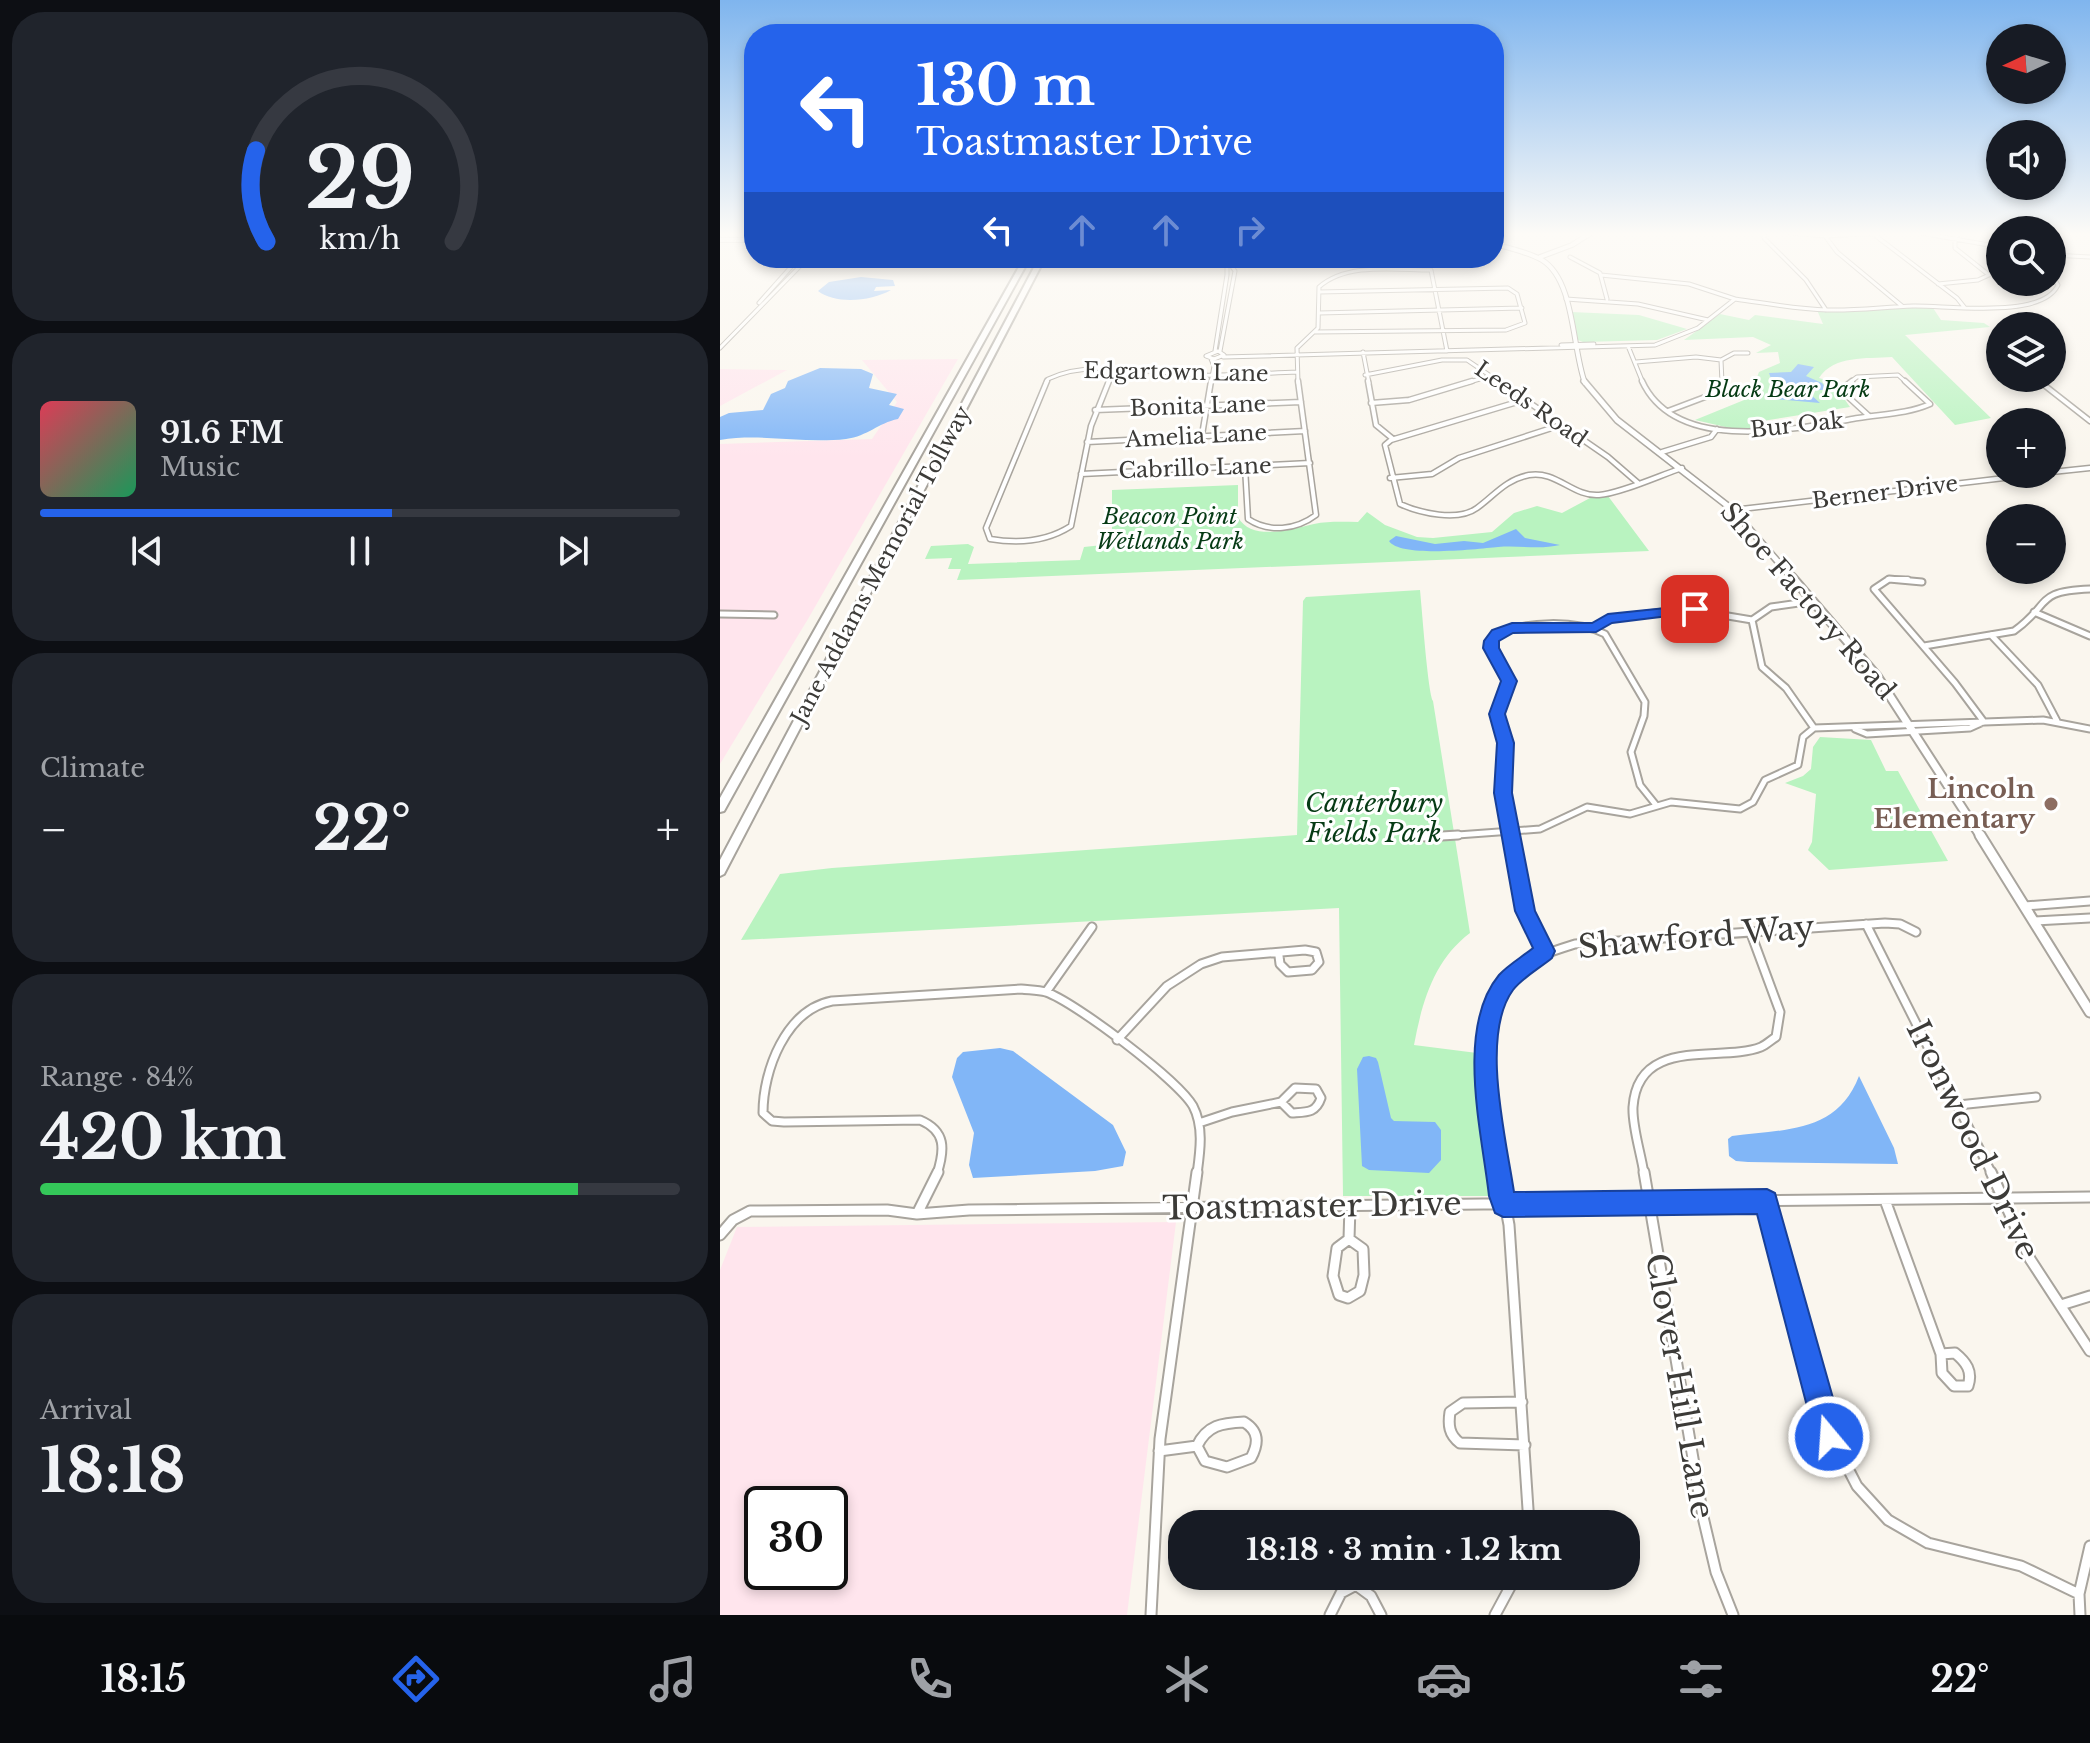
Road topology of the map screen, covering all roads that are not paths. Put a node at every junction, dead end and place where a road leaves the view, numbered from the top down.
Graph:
1 (753, 308) edge
2 (757, 308) edge
3 (999, 308) edge
4 (1016, 308) edge
5 (1224, 308) edge
6 (1229, 308) edge
7 (1319, 308) edge
8 (1507, 308) edge
9 (1522, 308) edge
10 (1568, 308) edge
11 (1667, 308) edge
12 (1723, 308) edge
13 (1812, 308) edge
14 (1857, 308) edge
15 (1439, 310) junction
16 (1826, 310) joint
17 (1319, 313) junction
18 (1708, 320) junction
19 (1443, 331) junction
20 (1314, 332) junction
21 (720, 345) edge
22 (1628, 345) junction
23 (1574, 346) junction
24 (1447, 349) junction
25 (1363, 351) junction
26 (1298, 353) junction
27 (1748, 353) dead end
28 (1221, 354) junction
29 (1211, 359) junction
30 (1721, 360) junction
31 (1636, 362) junction
32 (1214, 366) junction
33 (1115, 371) junction
34 (1297, 372) junction
35 (1212, 375) junction
36 (1365, 375) junction
37 (1490, 376) junction
38 (2053, 392) edge
39 (1524, 400) junction
40 (1301, 402) junction
41 (1371, 403) junction
42 (1207, 406) junction
43 (1095, 410) junction
44 (1668, 411) junction
45 (1869, 416) junction
46 (2090, 421) edge
47 (1561, 425) junction
48 (1717, 429) junction
49 (1305, 431) junction
50 (1202, 435) junction
51 (1393, 439) junction
52 (1087, 442) junction
53 (1662, 452) junction
54 (1310, 463) junction
55 (1245, 467) junction
56 (1682, 468) junction
57 (2090, 468) edge
58 (2066, 471) edge
59 (1081, 474) junction
60 (1390, 478) junction
61 (1986, 480) edge
62 (1638, 483) junction
63 (1733, 510) junction
64 (1922, 582) dead end
65 (2090, 589) edge
66 (1813, 601) junction
67 (2034, 612) junction
68 (720, 614) edge
69 (774, 615) dead end
70 (1752, 620) junction
71 (1596, 627) junction
72 (1991, 635) junction
73 (2090, 636) edge
74 (1924, 646) junction
75 (2057, 721) junction
76 (1984, 722) junction
77 (1814, 728) junction
78 (1913, 728) junction
79 (2090, 729) edge
80 (1656, 805) junction
81 (720, 808) edge
82 (1511, 832) junction
83 (1425, 837) dead end
84 (720, 871) edge
85 (2090, 901) edge
86 (2025, 906) junction
87 (2090, 918) edge
88 (2035, 921) junction
89 (1866, 924) junction
90 (1092, 927) dead end
91 (1750, 931) junction
92 (1916, 932) dead end
93 (1544, 951) junction
94 (1279, 956) junction
95 (1046, 992) junction
96 (2090, 1012) edge
97 (1117, 1040) junction
98 (2036, 1097) dead end
99 (1281, 1102) junction
100 (1958, 1105) junction
101 (1199, 1123) junction
102 (2090, 1197) edge
103 (2003, 1198) junction
104 (1885, 1200) junction
105 (1648, 1202) junction
106 (1767, 1202) junction
107 (1503, 1204) junction
108 (1350, 1206) junction
109 (1191, 1208) junction
110 (917, 1214) junction
111 (720, 1235) edge
112 (1349, 1239) junction
113 (2090, 1296) edge
114 (2061, 1305) junction
115 (2090, 1351) edge
116 (1941, 1354) dead end
117 (1522, 1402) junction
118 (1525, 1445) junction
119 (1197, 1446) junction
120 (1159, 1451) junction
121 (1528, 1510) edge
122 (2090, 1546) edge
123 (1508, 1590) edge
124 (2079, 1594) junction
125 (1151, 1615) edge
126 (1330, 1615) edge
127 (1381, 1615) edge
128 (1495, 1615) edge
129 (1733, 1615) edge
130 (2080, 1615) edge

1 - 21 street
2 - 21 street
3 - 81 highway, Jane Addams Memorial Tollway
4 - 84 highway, Jane Addams Memorial Tollway
5 - 28 street
6 - 28 street
7 - 17 street
8 - 15 street
9 - 19 street
10 - 23 street, Shoe Factory Road
11 - 18 street
12 - 18 street
13 - 16 street
14 - 16 street
15 - 17 street
15 - 19 street
17 - 20 street
18 - 22 street
19 - 20 street
19 - 24 street
20 - 26 street
22 - 23 street
22 - 31 street, Bur Oak
23 - 24 street
23 - 53 street, Shoe Factory Road
24 - 25 street
25 - 26 street
25 - 36 street
26 - 28 street
26 - 34 street
27 - 30 street
28 - 29 street
28 - 29 street
28 - 32 street
29 - 32 street
30 - 31 street
30 - 44 street
31 - 44 street, Bur Oak
32 - 35 street
33 - 35 street, Edgartown Lane
33 - 43 street
33 - 59 street, Edgartown Lane
34 - 35 street, Edgartown Lane
34 - 40 street
35 - 42 street
36 - 37 street, Leeds Road
36 - 41 street
37 - 39 street, Leeds Road
37 - 41 street
38 - 46 street
39 - 47 street, Leeds Road
39 - 51 street
40 - 42 street, Bonita Lane
40 - 49 street
41 - 51 street
42 - 43 street, Bonita Lane
42 - 50 street
43 - 52 street
44 - 48 street, Bur Oak
45 - 45 street, Bur Oak
45 - 48 street, Bur Oak
47 - 60 street
47 - 62 street, Leeds Road
48 - 53 street
49 - 50 street, Amelia Lane
49 - 54 street
50 - 52 street, Amelia Lane
51 - 60 street
52 - 59 street
53 - 56 street, Shoe Factory Road
54 - 55 street, Cabrillo Lane
54 - 55 street
55 - 59 street, Cabrillo Lane
56 - 62 street
56 - 63 street, Shoe Factory Road
57 - 58 street
60 - 62 street
61 - 63 street, Berner Drive
63 - 66 street, Shoe Factory Road
64 - 74 street
65 - 67 street
66 - 70 street
66 - 78 street, Shoe Factory Road
67 - 72 street
67 - 73 street
68 - 69 street
70 - 71 street
70 - 77 street
71 - 80 street
71 - 82 street
72 - 74 street
72 - 75 street
74 - 76 street
75 - 76 street
75 - 79 street
76 - 78 street
77 - 78 street
77 - 80 street
78 - 86 street, Shoe Factory Road
80 - 82 street
82 - 83 street
82 - 93 street
85 - 86 street
86 - 88 street, Shoe Factory Road
87 - 88 street
88 - 96 street, Shoe Factory Road
89 - 91 street, Shawford Way
89 - 92 street, Shawford Way
89 - 100 street, Ironwood Drive
90 - 95 street
91 - 93 street, Shawford Way
91 - 105 street, Clover Hill Lane
93 - 107 street, Shawford Way
94 - 94 street
94 - 97 street
95 - 97 street
95 - 110 street
97 - 101 street
98 - 100 street
99 - 99 street
99 - 101 street
100 - 103 street, Ironwood Drive
101 - 109 street
102 - 103 street, Toastmaster Drive
103 - 104 street, Toastmaster Drive
103 - 114 street, Ironwood Drive
104 - 106 street, Toastmaster Drive
104 - 116 street
105 - 106 street, Toastmaster Drive
105 - 107 street, Toastmaster Drive
105 - 129 street, Clover Hill Lane
106 - 124 street
107 - 108 street, Toastmaster Drive
107 - 117 street, Shawford Way
108 - 109 street, Toastmaster Drive
108 - 112 street
109 - 110 street, Toastmaster Drive
109 - 120 street
110 - 111 street, Toastmaster Drive
112 - 112 street
113 - 114 street
114 - 115 street, Ironwood Drive
117 - 118 street, Shawford Way
117 - 118 street
118 - 121 street, Shawford Way
119 - 119 street
119 - 120 street
120 - 125 street
122 - 124 street
123 - 128 street
124 - 130 street
126 - 127 street

